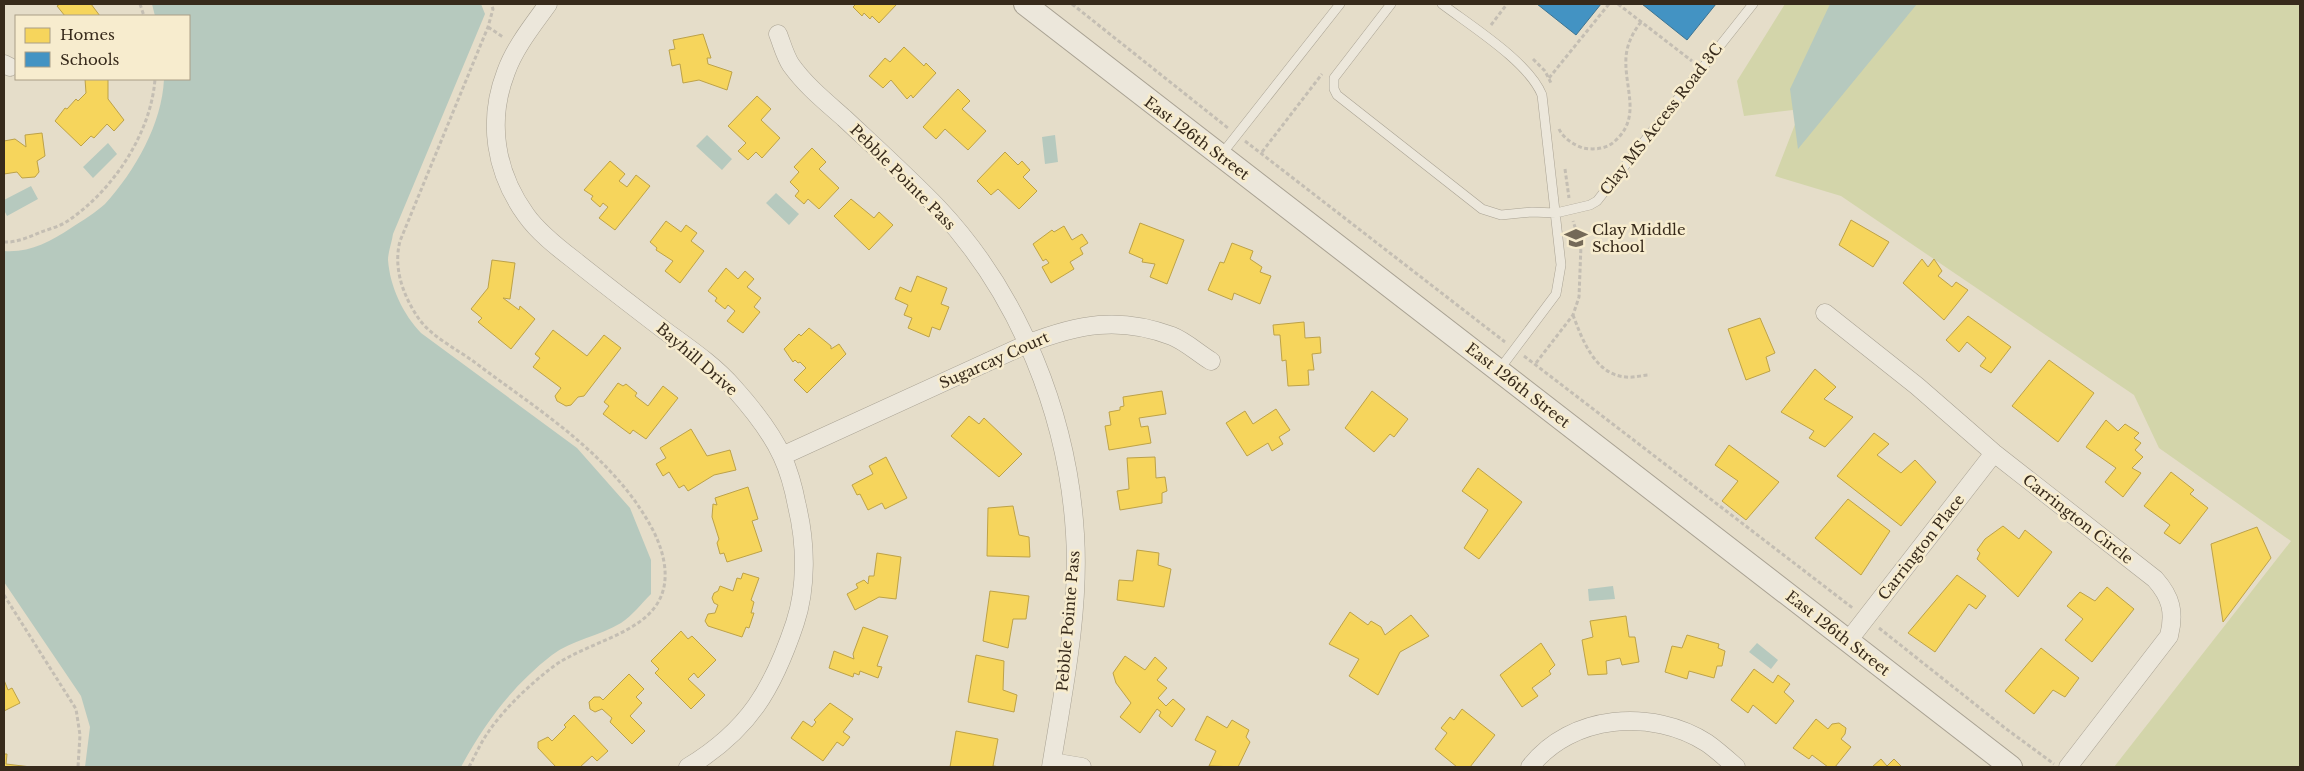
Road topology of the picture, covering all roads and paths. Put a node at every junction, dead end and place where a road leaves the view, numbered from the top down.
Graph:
1 (492, 4) edge
2 (548, 4) edge
3 (1025, 4) edge
4 (1072, 4) edge
5 (1340, 4) edge
6 (1391, 4) edge
7 (1442, 4) edge
8 (1507, 4) edge
9 (1609, 4) edge
10 (1618, 4) edge
11 (1753, 4) edge
12 (1484, 20) dead end
13 (1641, 22) junction
14 (1491, 25) junction
15 (488, 27) junction
16 (1499, 31) dead end
17 (778, 34) dead end
18 (503, 37) dead end
19 (1698, 54) dead end
20 (1529, 56) dead end
21 (1324, 72) dead end
22 (1549, 78) junction
23 (155, 80) edge
24 (1553, 90) dead end
25 (1558, 126) dead end
26 (1236, 136) junction
27 (1262, 152) junction
28 (1221, 155) junction
29 (1556, 213) junction
30 (4, 242) edge
31 (1825, 313) dead end
32 (1573, 315) dead end
33 (1027, 344) junction
34 (1515, 350) junction
35 (1211, 361) dead end
36 (1499, 371) junction
37 (1650, 375) dead end
38 (1994, 453) junction
39 (782, 456) junction
40 (4, 595) edge
41 (1866, 618) junction
42 (1848, 641) junction
43 (1051, 764) edge
44 (78, 767) edge
45 (469, 767) edge
46 (688, 767) edge
47 (1082, 767) edge
48 (1530, 767) edge
49 (1736, 767) edge
50 (2011, 767) edge
51 (2058, 767) edge
52 (2068, 767) edge

1 - 15 path
2 - 39 street, Bayhill Drive
3 - 28 street, East 126th Street
4 - 26 path
5 - 26 lane
6 - 29 lane, Clay MS Access Road 3C
7 - 29 lane
8 - 14 path
9 - 22 path
10 - 13 path
11 - 29 lane, Clay MS Access Road 3C
12 - 14 path
13 - 19 path
13 - 25 path
14 - 16 path
15 - 18 path
15 - 45 path
17 - 33 street, Pebble Pointe Pass
20 - 22 path
21 - 27 path
22 - 24 path
23 - 30 path
26 - 27 path
26 - 28 lane
27 - 34 path
28 - 36 street, East 126th Street
29 - 34 lane
31 - 38 street, Carrington Circle
32 - 37 path
33 - 35 street, Sugarcay Court
33 - 39 street, Sugarcay Court
33 - 43 street, Pebble Pointe Pass
34 - 36 lane
34 - 41 path
36 - 42 street, East 126th Street
38 - 41 street, Carrington Place
38 - 52 street, Carrington Circle
39 - 46 street, Bayhill Drive
40 - 44 path
41 - 42 street, Carrington Place
41 - 51 path
42 - 50 street, East 126th Street
43 - 47 street
48 - 49 street

